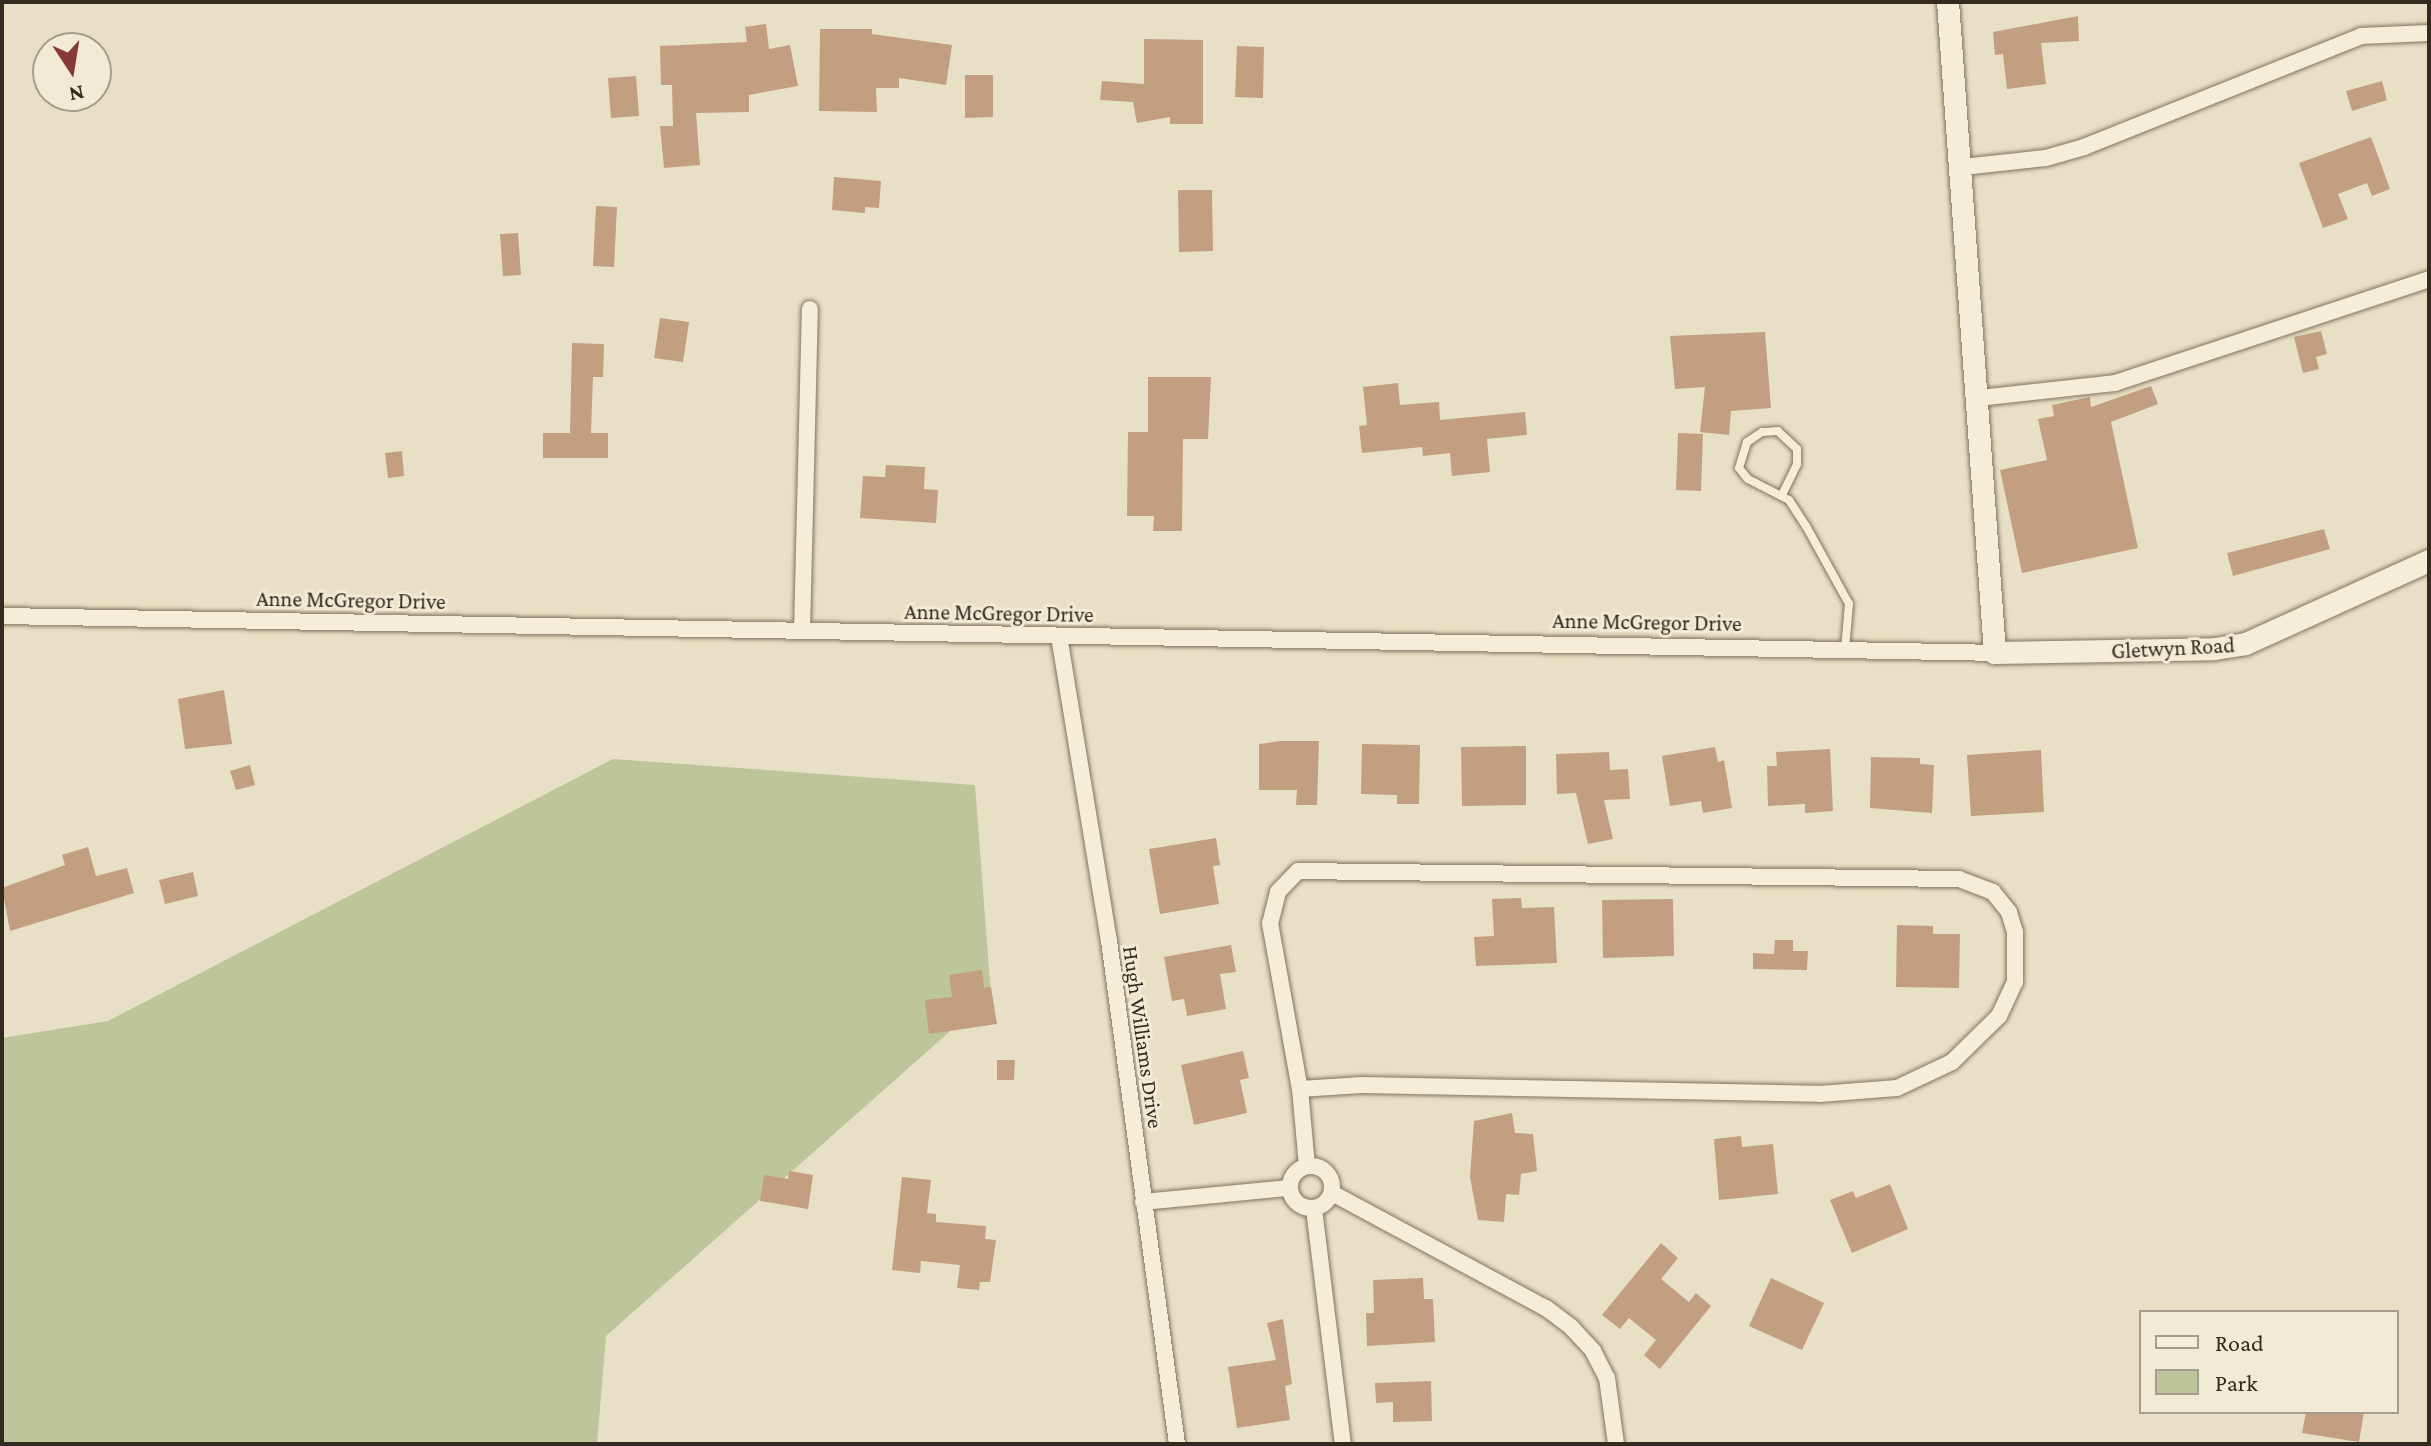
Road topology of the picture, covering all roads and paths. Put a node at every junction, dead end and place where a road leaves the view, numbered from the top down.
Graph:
1 (1948, 2) edge
2 (2429, 33) edge
3 (1963, 167) junction
4 (2429, 279) edge
5 (810, 309) dead end
6 (1979, 398) junction
7 (1782, 495) junction
8 (2429, 561) edge
9 (2, 616) edge
10 (802, 631) junction
11 (1059, 636) junction
12 (1845, 649) junction
13 (1995, 653) junction
14 (1300, 1089) junction
15 (1307, 1166) junction
16 (1289, 1188) junction
17 (1332, 1193) junction
18 (1143, 1202) junction
19 (1314, 1209) junction
20 (1177, 1444) edge
21 (1343, 1444) edge
22 (1616, 1444) edge

1 - 3 street
2 - 3 street
3 - 6 street
4 - 6 street
5 - 10 street
6 - 13 street
7 - 7 lane
7 - 12 lane
8 - 13 street, Gletwyn Road
9 - 10 street, Anne McGregor Drive
10 - 11 street, Anne McGregor Drive
11 - 12 street, Anne McGregor Drive
11 - 18 street, Hugh Williams Drive
12 - 13 street, Anne McGregor Drive
14 - 14 street
14 - 15 street
15 - 16 street
15 - 17 street
16 - 18 street
16 - 19 street
17 - 19 street
17 - 22 street
18 - 20 street, Hugh Williams Drive
19 - 21 street

